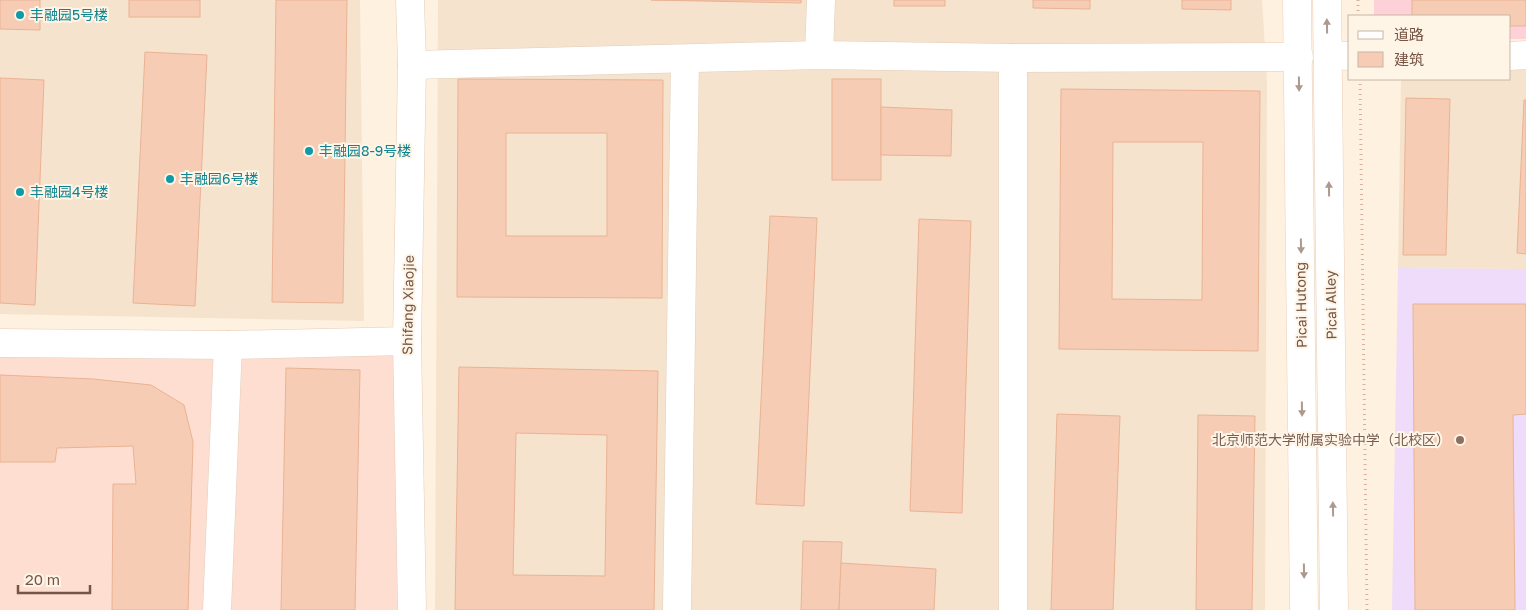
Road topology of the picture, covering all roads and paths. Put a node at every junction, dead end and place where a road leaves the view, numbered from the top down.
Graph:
1 (410, 0) edge
2 (821, 0) edge
3 (1297, 0) edge
4 (1327, 0) edge
5 (1358, 0) edge
6 (1358, 15) edge
7 (819, 55) junction
8 (1339, 55) edge
9 (1511, 56) edge
10 (1526, 56) edge
11 (1299, 57) junction
12 (1013, 58) junction
13 (685, 59) junction
14 (412, 65) junction
15 (1360, 80) edge
16 (407, 341) junction
17 (0, 343) edge
18 (228, 345) junction
19 (217, 610) edge
20 (412, 610) edge
21 (678, 610) edge
22 (1013, 610) edge
23 (1304, 610) edge
24 (1334, 610) edge
25 (1367, 610) edge

1 - 14 street, Shifang Xiaojie
2 - 7 street
3 - 11 street, Picai Hutong
8 -> 4 street, Picai Alley
5 - 6 path
7 - 12 street
7 - 13 street
24 -> 8 street, Picai Alley
9 - 10 street
11 - 12 street
11 -> 23 street, Picai Hutong
12 - 22 street
13 - 14 street
13 - 21 street
14 - 16 street, Shifang Xiaojie
15 - 25 path
16 - 18 street
16 - 20 street, Shifang Xiaojie
17 - 18 street
18 - 19 street

